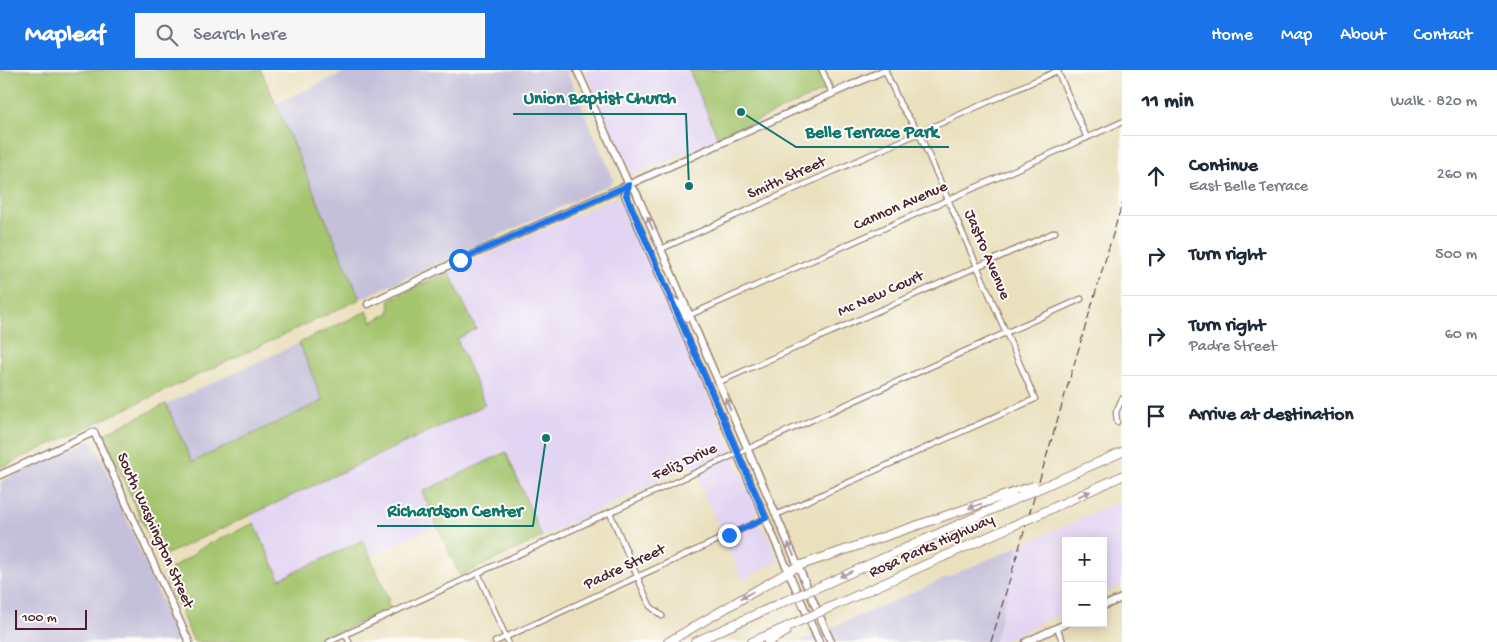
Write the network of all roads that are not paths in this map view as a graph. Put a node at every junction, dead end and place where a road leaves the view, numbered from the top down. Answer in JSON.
{"nodes":[{"id":1,"x":577,"y":70,"type":"edge"},
{"id":2,"x":822,"y":70,"type":"edge"},
{"id":3,"x":885,"y":70,"type":"edge"},
{"id":4,"x":1058,"y":70,"type":"edge"},
{"id":5,"x":832,"y":93,"type":"junction"},
{"id":6,"x":1122,"y":122,"type":"edge"},
{"id":7,"x":920,"y":133,"type":"junction"},
{"id":8,"x":1087,"y":138,"type":"junction"},
{"id":9,"x":629,"y":185,"type":"junction"},
{"id":10,"x":948,"y":200,"type":"junction"},
{"id":11,"x":1055,"y":232,"type":"dead end"},
{"id":12,"x":661,"y":249,"type":"junction"},
{"id":13,"x":977,"y":266,"type":"junction"},
{"id":14,"x":671,"y":299,"type":"junction"},
{"id":15,"x":1081,"y":299,"type":"dead end"},
{"id":16,"x":368,"y":304,"type":"dead end"},
{"id":17,"x":690,"y":316,"type":"junction"},
{"id":18,"x":1006,"y":333,"type":"junction"},
{"id":19,"x":701,"y":340,"type":"junction"},
{"id":20,"x":719,"y":382,"type":"junction"},
{"id":21,"x":1122,"y":399,"type":"edge"},
{"id":22,"x":1117,"y":422,"type":"dead end"},
{"id":23,"x":748,"y":449,"type":"junction"},
{"id":24,"x":1122,"y":452,"type":"edge"},
{"id":25,"x":738,"y":453,"type":"junction"},
{"id":26,"x":0,"y":475,"type":"edge"},
{"id":27,"x":1122,"y":476,"type":"edge"},
{"id":28,"x":1020,"y":494,"type":"junction"},
{"id":29,"x":610,"y":512,"type":"junction"},
{"id":30,"x":776,"y":516,"type":"junction"},
{"id":31,"x":766,"y":518,"type":"junction"},
{"id":32,"x":798,"y":566,"type":"junction"},
{"id":33,"x":789,"y":570,"type":"junction"},
{"id":34,"x":478,"y":573,"type":"junction"},
{"id":35,"x":637,"y":576,"type":"junction"},
{"id":36,"x":1122,"y":599,"type":"edge"},
{"id":37,"x":1107,"y":605,"type":"edge"},
{"id":38,"x":662,"y":616,"type":"dead end"},
{"id":39,"x":792,"y":626,"type":"junction"},
{"id":40,"x":1062,"y":626,"type":"edge"},
{"id":41,"x":1057,"y":628,"type":"junction"},
{"id":42,"x":346,"y":634,"type":"junction"},
{"id":43,"x":507,"y":640,"type":"edge"},
{"id":44,"x":189,"y":642,"type":"edge"},
{"id":45,"x":329,"y":642,"type":"edge"},
{"id":46,"x":350,"y":642,"type":"edge"},
{"id":47,"x":496,"y":642,"type":"edge"},
{"id":48,"x":668,"y":642,"type":"edge"},
{"id":49,"x":695,"y":642,"type":"edge"},
{"id":50,"x":752,"y":642,"type":"edge"},
{"id":51,"x":768,"y":642,"type":"edge"},
{"id":52,"x":819,"y":642,"type":"edge"},
{"id":53,"x":831,"y":642,"type":"edge"},
{"id":54,"x":1026,"y":642,"type":"edge"},
{"id":55,"x":1064,"y":642,"type":"edge"}],
"edges":[{"from":1,"to":9,"type":"street"},
{"from":2,"to":5,"type":"street"},
{"from":3,"to":5,"type":"street"},
{"from":3,"to":7,"type":"street","name":"Jastro Avenue"},
{"from":4,"to":7,"type":"street","name":"Smith Street"},
{"from":4,"to":8,"type":"street"},
{"from":5,"to":9,"type":"street"},
{"from":6,"to":8,"type":"street","name":"Cannon Avenue"},
{"from":7,"to":10,"type":"street","name":"Jastro Avenue"},
{"from":7,"to":12,"type":"street","name":"Smith Street"},
{"from":8,"to":10,"type":"street","name":"Cannon Avenue"},
{"from":12,"to":9,"type":"street","one_way":true},
{"from":9,"to":14,"type":"street"},
{"from":9,"to":16,"type":"street"},
{"from":10,"to":13,"type":"street","name":"Jastro Avenue"},
{"from":10,"to":17,"type":"street","name":"Cannon Avenue"},
{"from":11,"to":13,"type":"street","name":"Mc New Court"},
{"from":12,"to":17,"type":"street"},
{"from":13,"to":18,"type":"street","name":"Jastro Avenue"},
{"from":13,"to":20,"type":"street","name":"Mc New Court"},
{"from":14,"to":19,"type":"street"},
{"from":14,"to":25,"type":"street"},
{"from":15,"to":18,"type":"street","name":"Feliz Drive"},
{"from":17,"to":19,"type":"street"},
{"from":18,"to":23,"type":"street","name":"Feliz Drive"},
{"from":18,"to":30,"type":"street","name":"Jastro Avenue"},
{"from":19,"to":20,"type":"street"},
{"from":23,"to":20,"type":"street","one_way":true},
{"from":21,"to":22,"type":"street"},
{"from":23,"to":25,"type":"street","name":"Feliz Drive"},
{"from":23,"to":30,"type":"street"},
{"from":24,"to":28,"type":"highway","bridge":true},
{"from":25,"to":29,"type":"street","name":"Feliz Drive"},
{"from":25,"to":31,"type":"street"},
{"from":26,"to":44,"type":"street","name":"South Washington Street"},
{"from":39,"to":27,"type":"highway","name":"Rosa Parks Highway","one_way":true,"bridge":true},
{"from":28,"to":32,"type":"highway","one_way":true},
{"from":28,"to":49,"type":"highway","one_way":true,"bridge":true},
{"from":29,"to":34,"type":"street","name":"Feliz Drive"},
{"from":29,"to":35,"type":"street"},
{"from":32,"to":30,"type":"street","one_way":true},
{"from":31,"to":33,"type":"street"},
{"from":31,"to":35,"type":"street","name":"Padre Street"},
{"from":32,"to":33,"type":"highway"},
{"from":32,"to":53,"type":"street"},
{"from":33,"to":48,"type":"highway","one_way":true},
{"from":33,"to":52,"type":"street"},
{"from":34,"to":42,"type":"street","name":"Feliz Drive"},
{"from":34,"to":43,"type":"street"},
{"from":35,"to":38,"type":"street"},
{"from":35,"to":43,"type":"street","name":"Padre Street"},
{"from":36,"to":37,"type":"street"},
{"from":39,"to":50,"type":"highway"},
{"from":39,"to":51,"type":"highway"},
{"from":40,"to":41,"type":"street"},
{"from":41,"to":54,"type":"street"},
{"from":41,"to":55,"type":"street"},
{"from":42,"to":45,"type":"street","name":"Feliz Drive"},
{"from":42,"to":46,"type":"street"},
{"from":43,"to":47,"type":"street","name":"Padre Street"}]}
